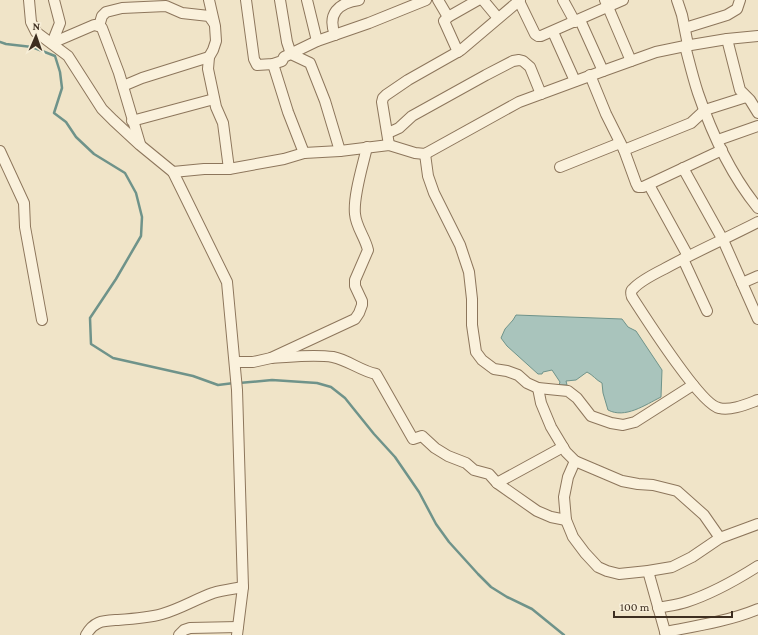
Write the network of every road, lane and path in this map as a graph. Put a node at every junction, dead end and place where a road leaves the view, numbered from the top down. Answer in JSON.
{"nodes":[{"id":1,"x":29,"y":0,"type":"edge"},
{"id":2,"x":54,"y":0,"type":"edge"},
{"id":3,"x":209,"y":0,"type":"edge"},
{"id":4,"x":246,"y":0,"type":"edge"},
{"id":5,"x":280,"y":0,"type":"edge"},
{"id":6,"x":307,"y":0,"type":"edge"},
{"id":7,"x":355,"y":0,"type":"edge"},
{"id":8,"x":359,"y":0,"type":"edge"},
{"id":9,"x":426,"y":0,"type":"edge"},
{"id":10,"x":438,"y":0,"type":"edge"},
{"id":11,"x":478,"y":0,"type":"edge"},
{"id":12,"x":483,"y":0,"type":"edge"},
{"id":13,"x":563,"y":0,"type":"edge"},
{"id":14,"x":623,"y":0,"type":"edge"},
{"id":15,"x":677,"y":0,"type":"edge"},
{"id":16,"x":740,"y":0,"type":"edge"},
{"id":17,"x":519,"y":1,"type":"edge"},
{"id":18,"x":607,"y":3,"type":"edge"},
{"id":19,"x":400,"y":5,"type":"edge"},
{"id":20,"x":448,"y":17,"type":"junction"},
{"id":21,"x":498,"y":18,"type":"junction"},
{"id":22,"x":577,"y":21,"type":"junction"},
{"id":23,"x":214,"y":23,"type":"junction"},
{"id":24,"x":99,"y":26,"type":"junction"},
{"id":25,"x":685,"y":28,"type":"junction"},
{"id":26,"x":553,"y":32,"type":"junction"},
{"id":27,"x":335,"y":35,"type":"junction"},
{"id":28,"x":758,"y":36,"type":"edge"},
{"id":29,"x":727,"y":39,"type":"junction"},
{"id":30,"x":317,"y":41,"type":"junction"},
{"id":31,"x":52,"y":43,"type":"junction"},
{"id":32,"x":686,"y":45,"type":"junction"},
{"id":33,"x":458,"y":52,"type":"junction"},
{"id":34,"x":291,"y":54,"type":"junction"},
{"id":35,"x":208,"y":57,"type":"junction"},
{"id":36,"x":631,"y":61,"type":"junction"},
{"id":37,"x":273,"y":64,"type":"junction"},
{"id":38,"x":603,"y":71,"type":"junction"},
{"id":39,"x":590,"y":75,"type":"junction"},
{"id":40,"x":575,"y":81,"type":"junction"},
{"id":41,"x":123,"y":86,"type":"junction"},
{"id":42,"x":541,"y":94,"type":"junction"},
{"id":43,"x":746,"y":97,"type":"junction"},
{"id":44,"x":214,"y":99,"type":"junction"},
{"id":45,"x":705,"y":110,"type":"junction"},
{"id":46,"x":758,"y":112,"type":"edge"},
{"id":47,"x":132,"y":121,"type":"junction"},
{"id":48,"x":758,"y":126,"type":"edge"},
{"id":49,"x":388,"y":133,"type":"junction"},
{"id":50,"x":718,"y":140,"type":"junction"},
{"id":51,"x":389,"y":144,"type":"junction"},
{"id":52,"x":140,"y":145,"type":"junction"},
{"id":53,"x":622,"y":146,"type":"junction"},
{"id":54,"x":367,"y":147,"type":"junction"},
{"id":55,"x":722,"y":150,"type":"junction"},
{"id":56,"x":0,"y":151,"type":"edge"},
{"id":57,"x":340,"y":151,"type":"junction"},
{"id":58,"x":304,"y":153,"type":"junction"},
{"id":59,"x":425,"y":154,"type":"junction"},
{"id":60,"x":560,"y":167,"type":"dead end"},
{"id":61,"x":684,"y":168,"type":"junction"},
{"id":62,"x":229,"y":169,"type":"junction"},
{"id":63,"x":173,"y":172,"type":"junction"},
{"id":64,"x":649,"y":185,"type":"junction"},
{"id":65,"x":758,"y":208,"type":"edge"},
{"id":66,"x":758,"y":222,"type":"edge"},
{"id":67,"x":723,"y":240,"type":"junction"},
{"id":68,"x":685,"y":257,"type":"junction"},
{"id":69,"x":758,"y":276,"type":"edge"},
{"id":70,"x":742,"y":283,"type":"junction"},
{"id":71,"x":707,"y":310,"type":"dead end"},
{"id":72,"x":758,"y":319,"type":"edge"},
{"id":73,"x":42,"y":320,"type":"dead end"},
{"id":74,"x":271,"y":358,"type":"junction"},
{"id":75,"x":235,"y":362,"type":"junction"},
{"id":76,"x":693,"y":385,"type":"junction"},
{"id":77,"x":538,"y":388,"type":"junction"},
{"id":78,"x":758,"y":400,"type":"edge"},
{"id":79,"x":563,"y":447,"type":"junction"},
{"id":80,"x":575,"y":461,"type":"junction"},
{"id":81,"x":497,"y":483,"type":"junction"},
{"id":82,"x":566,"y":520,"type":"junction"},
{"id":83,"x":758,"y":524,"type":"edge"},
{"id":84,"x":720,"y":538,"type":"junction"},
{"id":85,"x":758,"y":566,"type":"edge"},
{"id":86,"x":648,"y":571,"type":"junction"},
{"id":87,"x":243,"y":587,"type":"junction"},
{"id":88,"x":658,"y":608,"type":"junction"},
{"id":89,"x":758,"y":609,"type":"edge"},
{"id":90,"x":238,"y":631,"type":"edge"},
{"id":91,"x":665,"y":634,"type":"edge"},
{"id":92,"x":86,"y":635,"type":"edge"},
{"id":93,"x":179,"y":635,"type":"edge"}],
"edges":[{"from":1,"to":31,"type":"street"},
{"from":2,"to":31,"type":"street"},
{"from":3,"to":23,"type":"street"},
{"from":4,"to":37,"type":"street"},
{"from":5,"to":34,"type":"street"},
{"from":6,"to":30,"type":"street"},
{"from":7,"to":8,"type":"street"},
{"from":7,"to":27,"type":"street"},
{"from":9,"to":19,"type":"street"},
{"from":10,"to":20,"type":"street"},
{"from":11,"to":20,"type":"street"},
{"from":12,"to":21,"type":"street"},
{"from":13,"to":22,"type":"street"},
{"from":14,"to":18,"type":"street"},
{"from":15,"to":25,"type":"street"},
{"from":16,"to":25,"type":"street"},
{"from":17,"to":21,"type":"street"},
{"from":17,"to":26,"type":"street"},
{"from":18,"to":22,"type":"street"},
{"from":18,"to":36,"type":"street"},
{"from":19,"to":27,"type":"street"},
{"from":20,"to":33,"type":"street"},
{"from":21,"to":33,"type":"street"},
{"from":22,"to":26,"type":"street"},
{"from":22,"to":38,"type":"street"},
{"from":23,"to":24,"type":"street"},
{"from":23,"to":35,"type":"street"},
{"from":24,"to":31,"type":"street"},
{"from":24,"to":41,"type":"street"},
{"from":25,"to":32,"type":"street"},
{"from":26,"to":40,"type":"street"},
{"from":27,"to":30,"type":"street"},
{"from":28,"to":29,"type":"street"},
{"from":29,"to":32,"type":"street"},
{"from":29,"to":43,"type":"street"},
{"from":30,"to":34,"type":"street"},
{"from":31,"to":52,"type":"street"},
{"from":32,"to":36,"type":"street"},
{"from":32,"to":45,"type":"street"},
{"from":33,"to":49,"type":"street"},
{"from":34,"to":37,"type":"street"},
{"from":34,"to":57,"type":"street"},
{"from":35,"to":41,"type":"street"},
{"from":35,"to":44,"type":"street"},
{"from":36,"to":38,"type":"street"},
{"from":37,"to":58,"type":"street"},
{"from":38,"to":39,"type":"street"},
{"from":39,"to":40,"type":"street"},
{"from":39,"to":53,"type":"street"},
{"from":40,"to":42,"type":"street"},
{"from":41,"to":47,"type":"street"},
{"from":42,"to":49,"type":"street"},
{"from":42,"to":59,"type":"street"},
{"from":43,"to":45,"type":"street"},
{"from":43,"to":46,"type":"street"},
{"from":44,"to":47,"type":"street"},
{"from":44,"to":62,"type":"street"},
{"from":45,"to":50,"type":"street"},
{"from":45,"to":53,"type":"street"},
{"from":47,"to":52,"type":"street"},
{"from":48,"to":50,"type":"street"},
{"from":49,"to":51,"type":"street"},
{"from":50,"to":55,"type":"street"},
{"from":51,"to":54,"type":"street"},
{"from":51,"to":59,"type":"street"},
{"from":52,"to":63,"type":"street"},
{"from":53,"to":60,"type":"street"},
{"from":53,"to":64,"type":"street"},
{"from":54,"to":57,"type":"street"},
{"from":54,"to":74,"type":"street"},
{"from":55,"to":61,"type":"street"},
{"from":55,"to":65,"type":"street"},
{"from":56,"to":73,"type":"street"},
{"from":57,"to":58,"type":"street"},
{"from":58,"to":62,"type":"street"},
{"from":59,"to":77,"type":"street"},
{"from":61,"to":64,"type":"street"},
{"from":61,"to":67,"type":"street"},
{"from":62,"to":63,"type":"street"},
{"from":63,"to":75,"type":"street"},
{"from":64,"to":68,"type":"street"},
{"from":66,"to":67,"type":"street"},
{"from":67,"to":68,"type":"street"},
{"from":67,"to":70,"type":"street"},
{"from":68,"to":71,"type":"street"},
{"from":68,"to":76,"type":"street"},
{"from":69,"to":70,"type":"street"},
{"from":70,"to":72,"type":"street"},
{"from":74,"to":75,"type":"street"},
{"from":74,"to":81,"type":"street"},
{"from":75,"to":87,"type":"street"},
{"from":76,"to":77,"type":"street"},
{"from":76,"to":78,"type":"street"},
{"from":77,"to":79,"type":"street"},
{"from":79,"to":80,"type":"street"},
{"from":79,"to":81,"type":"street"},
{"from":80,"to":82,"type":"street"},
{"from":80,"to":84,"type":"street"},
{"from":81,"to":82,"type":"street"},
{"from":82,"to":86,"type":"street"},
{"from":83,"to":84,"type":"street"},
{"from":84,"to":86,"type":"street"},
{"from":85,"to":88,"type":"street"},
{"from":86,"to":88,"type":"street"},
{"from":87,"to":90,"type":"street"},
{"from":87,"to":92,"type":"street"},
{"from":88,"to":91,"type":"street"},
{"from":89,"to":91,"type":"street"},
{"from":90,"to":93,"type":"street"}]}
